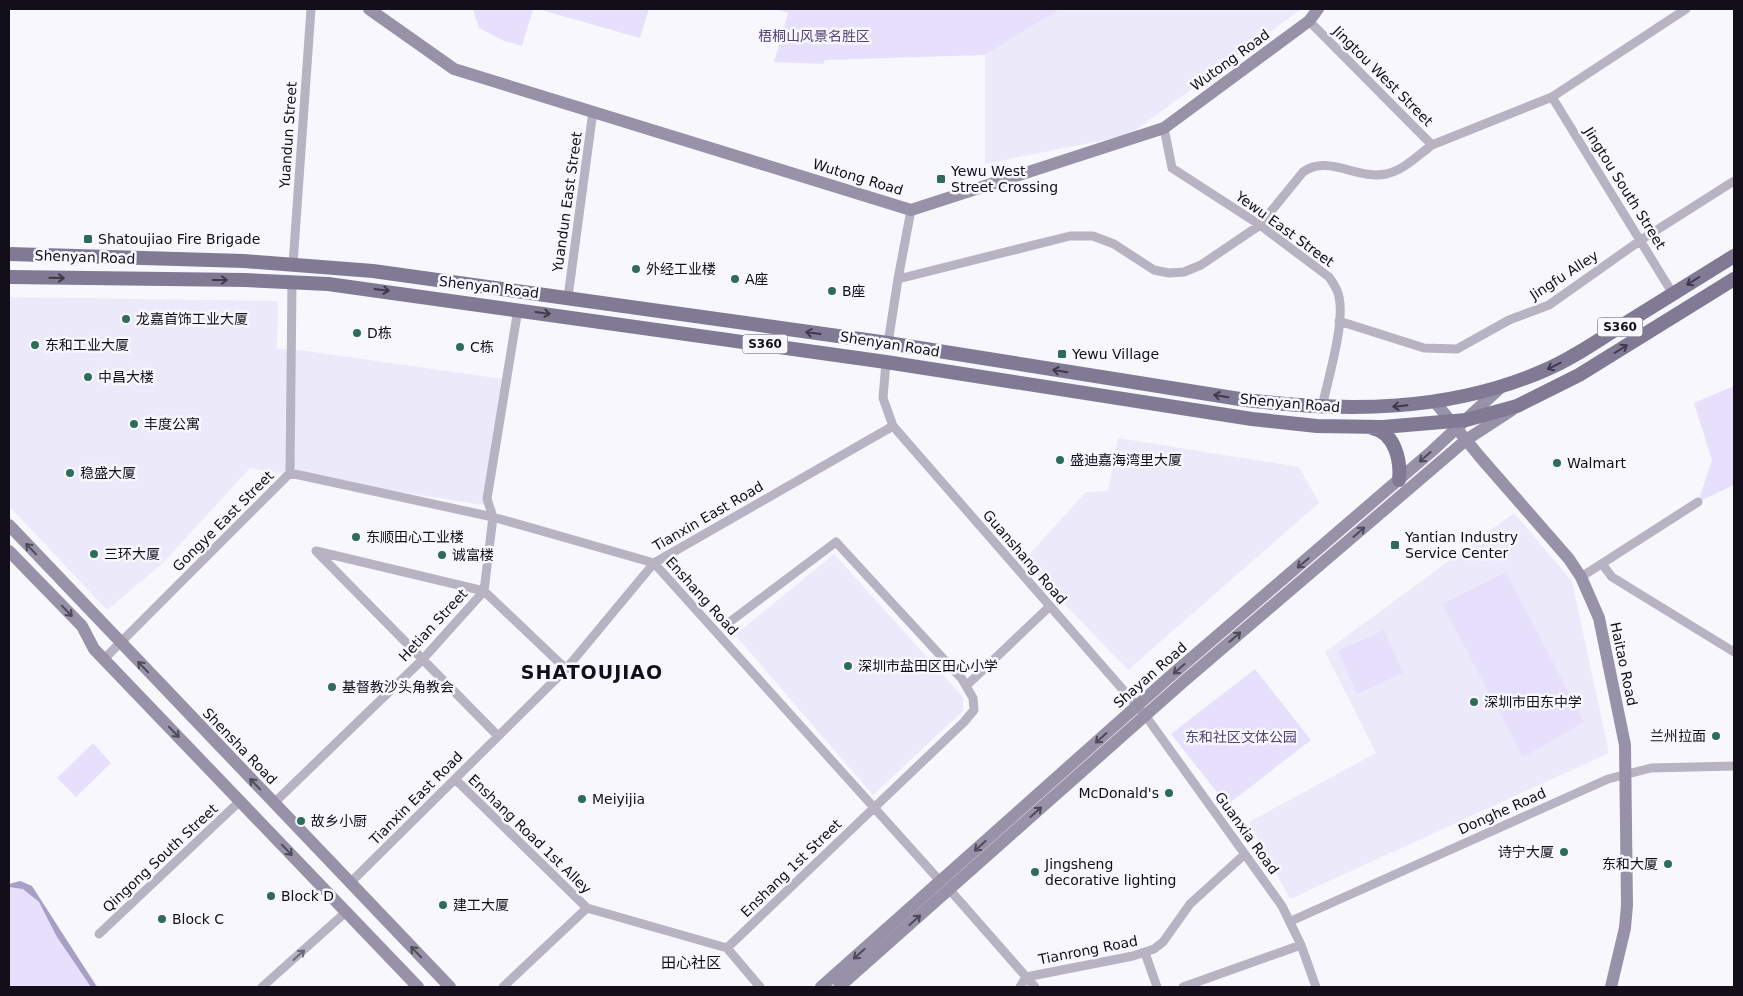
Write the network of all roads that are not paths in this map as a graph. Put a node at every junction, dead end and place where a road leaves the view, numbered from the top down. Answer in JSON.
{"nodes":[{"id":1,"x":311,"y":9,"type":"edge"},
{"id":2,"x":370,"y":9,"type":"edge"},
{"id":3,"x":1318,"y":9,"type":"edge"},
{"id":4,"x":1686,"y":9,"type":"edge"},
{"id":5,"x":1309,"y":21,"type":"junction"},
{"id":6,"x":1552,"y":97,"type":"junction"},
{"id":7,"x":593,"y":111,"type":"junction"},
{"id":8,"x":1164,"y":128,"type":"junction"},
{"id":9,"x":1432,"y":145,"type":"junction"},
{"id":10,"x":1734,"y":181,"type":"edge"},
{"id":11,"x":911,"y":210,"type":"junction"},
{"id":12,"x":1260,"y":225,"type":"junction"},
{"id":13,"x":1642,"y":240,"type":"junction"},
{"id":14,"x":9,"y":254,"type":"edge"},
{"id":15,"x":1734,"y":256,"type":"edge"},
{"id":16,"x":293,"y":264,"type":"junction"},
{"id":17,"x":9,"y":277,"type":"edge"},
{"id":18,"x":898,"y":278,"type":"junction"},
{"id":19,"x":1734,"y":279,"type":"edge"},
{"id":20,"x":292,"y":282,"type":"junction"},
{"id":21,"x":1673,"y":294,"type":"junction"},
{"id":22,"x":568,"y":297,"type":"junction"},
{"id":23,"x":518,"y":309,"type":"junction"},
{"id":24,"x":565,"y":316,"type":"junction"},
{"id":25,"x":1339,"y":321,"type":"junction"},
{"id":26,"x":888,"y":344,"type":"junction"},
{"id":27,"x":886,"y":362,"type":"junction"},
{"id":28,"x":1500,"y":388,"type":"junction"},
{"id":29,"x":1436,"y":402,"type":"junction"},
{"id":30,"x":1517,"y":406,"type":"junction"},
{"id":31,"x":1322,"y":407,"type":"junction"},
{"id":32,"x":1458,"y":423,"type":"junction"},
{"id":33,"x":893,"y":426,"type":"junction"},
{"id":34,"x":1361,"y":427,"type":"junction"},
{"id":35,"x":1466,"y":440,"type":"junction"},
{"id":36,"x":290,"y":473,"type":"junction"},
{"id":37,"x":1399,"y":480,"type":"junction"},
{"id":38,"x":1698,"y":502,"type":"dead end"},
{"id":39,"x":493,"y":518,"type":"junction"},
{"id":40,"x":9,"y":525,"type":"edge"},
{"id":41,"x":9,"y":551,"type":"edge"},
{"id":42,"x":654,"y":563,"type":"junction"},
{"id":43,"x":1602,"y":564,"type":"junction"},
{"id":44,"x":1581,"y":577,"type":"junction"},
{"id":45,"x":484,"y":591,"type":"junction"},
{"id":46,"x":1050,"y":606,"type":"junction"},
{"id":47,"x":727,"y":624,"type":"dead end"},
{"id":48,"x":120,"y":644,"type":"junction"},
{"id":49,"x":1734,"y":652,"type":"edge"},
{"id":50,"x":104,"y":659,"type":"junction"},
{"id":51,"x":422,"y":659,"type":"junction"},
{"id":52,"x":566,"y":669,"type":"junction"},
{"id":53,"x":966,"y":686,"type":"junction"},
{"id":54,"x":1142,"y":710,"type":"junction"},
{"id":55,"x":498,"y":736,"type":"junction"},
{"id":56,"x":1734,"y":766,"type":"edge"},
{"id":57,"x":1625,"y":774,"type":"junction"},
{"id":58,"x":455,"y":779,"type":"junction"},
{"id":59,"x":240,"y":801,"type":"junction"},
{"id":60,"x":274,"y":803,"type":"junction"},
{"id":61,"x":874,"y":807,"type":"junction"},
{"id":62,"x":1245,"y":854,"type":"junction"},
{"id":63,"x":350,"y":883,"type":"junction"},
{"id":64,"x":945,"y":885,"type":"junction"},
{"id":65,"x":587,"y":908,"type":"junction"},
{"id":66,"x":346,"y":912,"type":"junction"},
{"id":67,"x":1291,"y":921,"type":"junction"},
{"id":68,"x":99,"y":934,"type":"dead end"},
{"id":69,"x":1301,"y":945,"type":"junction"},
{"id":70,"x":727,"y":948,"type":"junction"},
{"id":71,"x":1145,"y":953,"type":"junction"},
{"id":72,"x":1026,"y":978,"type":"junction"},
{"id":73,"x":262,"y":987,"type":"edge"},
{"id":74,"x":418,"y":987,"type":"edge"},
{"id":75,"x":450,"y":987,"type":"edge"},
{"id":76,"x":503,"y":987,"type":"edge"},
{"id":77,"x":760,"y":987,"type":"edge"},
{"id":78,"x":821,"y":987,"type":"edge"},
{"id":79,"x":839,"y":987,"type":"edge"},
{"id":80,"x":1020,"y":987,"type":"edge"},
{"id":81,"x":1035,"y":987,"type":"edge"},
{"id":82,"x":1157,"y":987,"type":"edge"},
{"id":83,"x":1183,"y":987,"type":"edge"},
{"id":84,"x":1316,"y":987,"type":"edge"},
{"id":85,"x":1611,"y":987,"type":"edge"}],
"edges":[{"from":1,"to":16,"type":"street","name":"Yuandun Street"},
{"from":2,"to":7,"type":"main road","name":"Wutong Road"},
{"from":3,"to":5,"type":"main road","name":"Wutong Road"},
{"from":4,"to":6,"type":"street","name":"Jingtou West Street"},
{"from":5,"to":8,"type":"main road","name":"Wutong Road"},
{"from":5,"to":9,"type":"street","name":"Jingtou West Street"},
{"from":6,"to":9,"type":"street","name":"Jingtou West Street"},
{"from":6,"to":13,"type":"street","name":"Jingtou South Street"},
{"from":7,"to":11,"type":"main road","name":"Wutong Road"},
{"from":7,"to":22,"type":"street","name":"Yuandun East Street"},
{"from":8,"to":11,"type":"main road","name":"Wutong Road"},
{"from":8,"to":12,"type":"street","name":"Yewu East Street"},
{"from":9,"to":12,"type":"street"},
{"from":10,"to":13,"type":"street","name":"Jingfu Alley"},
{"from":11,"to":18,"type":"street"},
{"from":12,"to":18,"type":"street"},
{"from":12,"to":25,"type":"street","name":"Yewu East Street"},
{"from":13,"to":21,"type":"street","name":"Jingtou South Street"},
{"from":13,"to":25,"type":"street","name":"Jingfu Alley"},
{"from":14,"to":16,"type":"main road","name":"Shenyan Road","number":"S360"},
{"from":15,"to":21,"type":"main road","name":"Shenyan Road","number":"S360","one_way":true},
{"from":16,"to":22,"type":"main road","name":"Shenyan Road","number":"S360"},
{"from":17,"to":20,"type":"main road","name":"Shenyan Road","number":"S360","one_way":true},
{"from":18,"to":26,"type":"street"},
{"from":30,"to":19,"type":"main road","name":"Shenyan Road","number":"S360","one_way":true},
{"from":20,"to":23,"type":"main road","name":"Shenyan Road","number":"S360","one_way":true},
{"from":20,"to":36,"type":"street","name":"Gongye East Street"},
{"from":21,"to":28,"type":"main road","name":"Shenyan Road","number":"S360","one_way":true},
{"from":22,"to":24,"type":"main road"},
{"from":26,"to":22,"type":"main road","name":"Shenyan Road","number":"S360","one_way":true},
{"from":23,"to":24,"type":"main road","name":"Shenyan Road","number":"S360","one_way":true},
{"from":23,"to":39,"type":"street"},
{"from":24,"to":27,"type":"main road","name":"Shenyan Road","number":"S360"},
{"from":25,"to":31,"type":"street","name":"Yewu East Street"},
{"from":31,"to":26,"type":"main road","name":"Shenyan Road","number":"S360","one_way":true},
{"from":27,"to":33,"type":"street"},
{"from":27,"to":34,"type":"main road","name":"Shenyan Road","number":"S360"},
{"from":28,"to":29,"type":"main road","name":"Shenyan Road","number":"S360"},
{"from":28,"to":32,"type":"main road","name":"Shayan Road"},
{"from":29,"to":31,"type":"main road","name":"Shenyan Road","number":"S360","one_way":true},
{"from":29,"to":32,"type":"main road","name":"Haitao Road"},
{"from":30,"to":32,"type":"main road","name":"Shenyan Road","number":"S360"},
{"from":30,"to":35,"type":"main road","name":"Shayan Road"},
{"from":32,"to":34,"type":"main road","name":"Shenyan Road","number":"S360"},
{"from":32,"to":35,"type":"main road","name":"Haitao Road"},
{"from":32,"to":37,"type":"main road","name":"Shayan Road","one_way":true},
{"from":33,"to":42,"type":"street","name":"Tianxin East Road"},
{"from":33,"to":46,"type":"street","name":"Guanshang Road"},
{"from":34,"to":37,"type":"main road"},
{"from":35,"to":44,"type":"main road","name":"Haitao Road"},
{"from":54,"to":35,"type":"main road","name":"Shayan Road","one_way":true},
{"from":36,"to":39,"type":"street","name":"Enshang Road"},
{"from":36,"to":48,"type":"street","name":"Gongye East Street"},
{"from":37,"to":54,"type":"main road","name":"Shayan Road","one_way":true},
{"from":38,"to":43,"type":"street"},
{"from":39,"to":42,"type":"street","name":"Enshang Road"},
{"from":39,"to":45,"type":"street"},
{"from":48,"to":40,"type":"main road","name":"Shensha Road","one_way":true},
{"from":41,"to":50,"type":"main road","one_way":true},
{"from":42,"to":52,"type":"street","name":"Tianxin East Road"},
{"from":42,"to":61,"type":"street","name":"Enshang Road"},
{"from":43,"to":44,"type":"street"},
{"from":43,"to":49,"type":"street"},
{"from":44,"to":57,"type":"main road","name":"Haitao Road"},
{"from":45,"to":51,"type":"street","name":"Hetian Street"},
{"from":45,"to":51,"type":"street"},
{"from":45,"to":52,"type":"street"},
{"from":46,"to":53,"type":"street"},
{"from":46,"to":54,"type":"street","name":"Guanshang Road"},
{"from":47,"to":53,"type":"street"},
{"from":48,"to":50,"type":"street","name":"Gongye East Street"},
{"from":60,"to":48,"type":"main road","name":"Shensha Road","one_way":true},
{"from":50,"to":59,"type":"main road","one_way":true},
{"from":51,"to":55,"type":"street"},
{"from":51,"to":60,"type":"street","name":"Hetian Street"},
{"from":52,"to":55,"type":"street","name":"Tianxin East Road"},
{"from":53,"to":61,"type":"street","name":"Enshang 1st Street"},
{"from":54,"to":62,"type":"street","name":"Guanxia Road"},
{"from":54,"to":64,"type":"main road","name":"Shayan Road"},
{"from":55,"to":58,"type":"street","name":"Tianxin East Road"},
{"from":56,"to":57,"type":"street","name":"Donghe Road"},
{"from":57,"to":67,"type":"street","name":"Donghe Road"},
{"from":57,"to":85,"type":"main road","name":"Haitao Road"},
{"from":58,"to":63,"type":"street","name":"Tianxin East Road"},
{"from":58,"to":65,"type":"street","name":"Enshang Road 1st Alley"},
{"from":59,"to":66,"type":"main road","one_way":true},
{"from":59,"to":68,"type":"street","name":"Qingong South Street"},
{"from":60,"to":63,"type":"main road","name":"Shensha Road"},
{"from":61,"to":64,"type":"street","name":"Enshang Road"},
{"from":61,"to":70,"type":"street","name":"Enshang 1st Street"},
{"from":62,"to":67,"type":"street","name":"Guanxia Road"},
{"from":62,"to":71,"type":"street","name":"Tianrong Road"},
{"from":75,"to":63,"type":"main road","name":"Shensha Road","one_way":true},
{"from":64,"to":72,"type":"street","name":"Enshang Road"},
{"from":64,"to":78,"type":"main road","name":"Shayan Road","one_way":true},
{"from":79,"to":64,"type":"main road","name":"Shayan Road","one_way":true},
{"from":65,"to":70,"type":"street","name":"Enshang Road 1st Alley"},
{"from":65,"to":76,"type":"street","name":"Enshang Road 1st Alley"},
{"from":73,"to":66,"type":"street","one_way":true},
{"from":66,"to":74,"type":"main road"},
{"from":67,"to":69,"type":"street","name":"Guanxia Road"},
{"from":69,"to":83,"type":"street"},
{"from":69,"to":84,"type":"street","name":"Guanxia Road"},
{"from":70,"to":77,"type":"street"},
{"from":71,"to":72,"type":"street","name":"Tianrong Road"},
{"from":71,"to":82,"type":"street"},
{"from":72,"to":80,"type":"street","name":"Tianrong Road"},
{"from":72,"to":81,"type":"street","name":"Enshang Road"}]}
